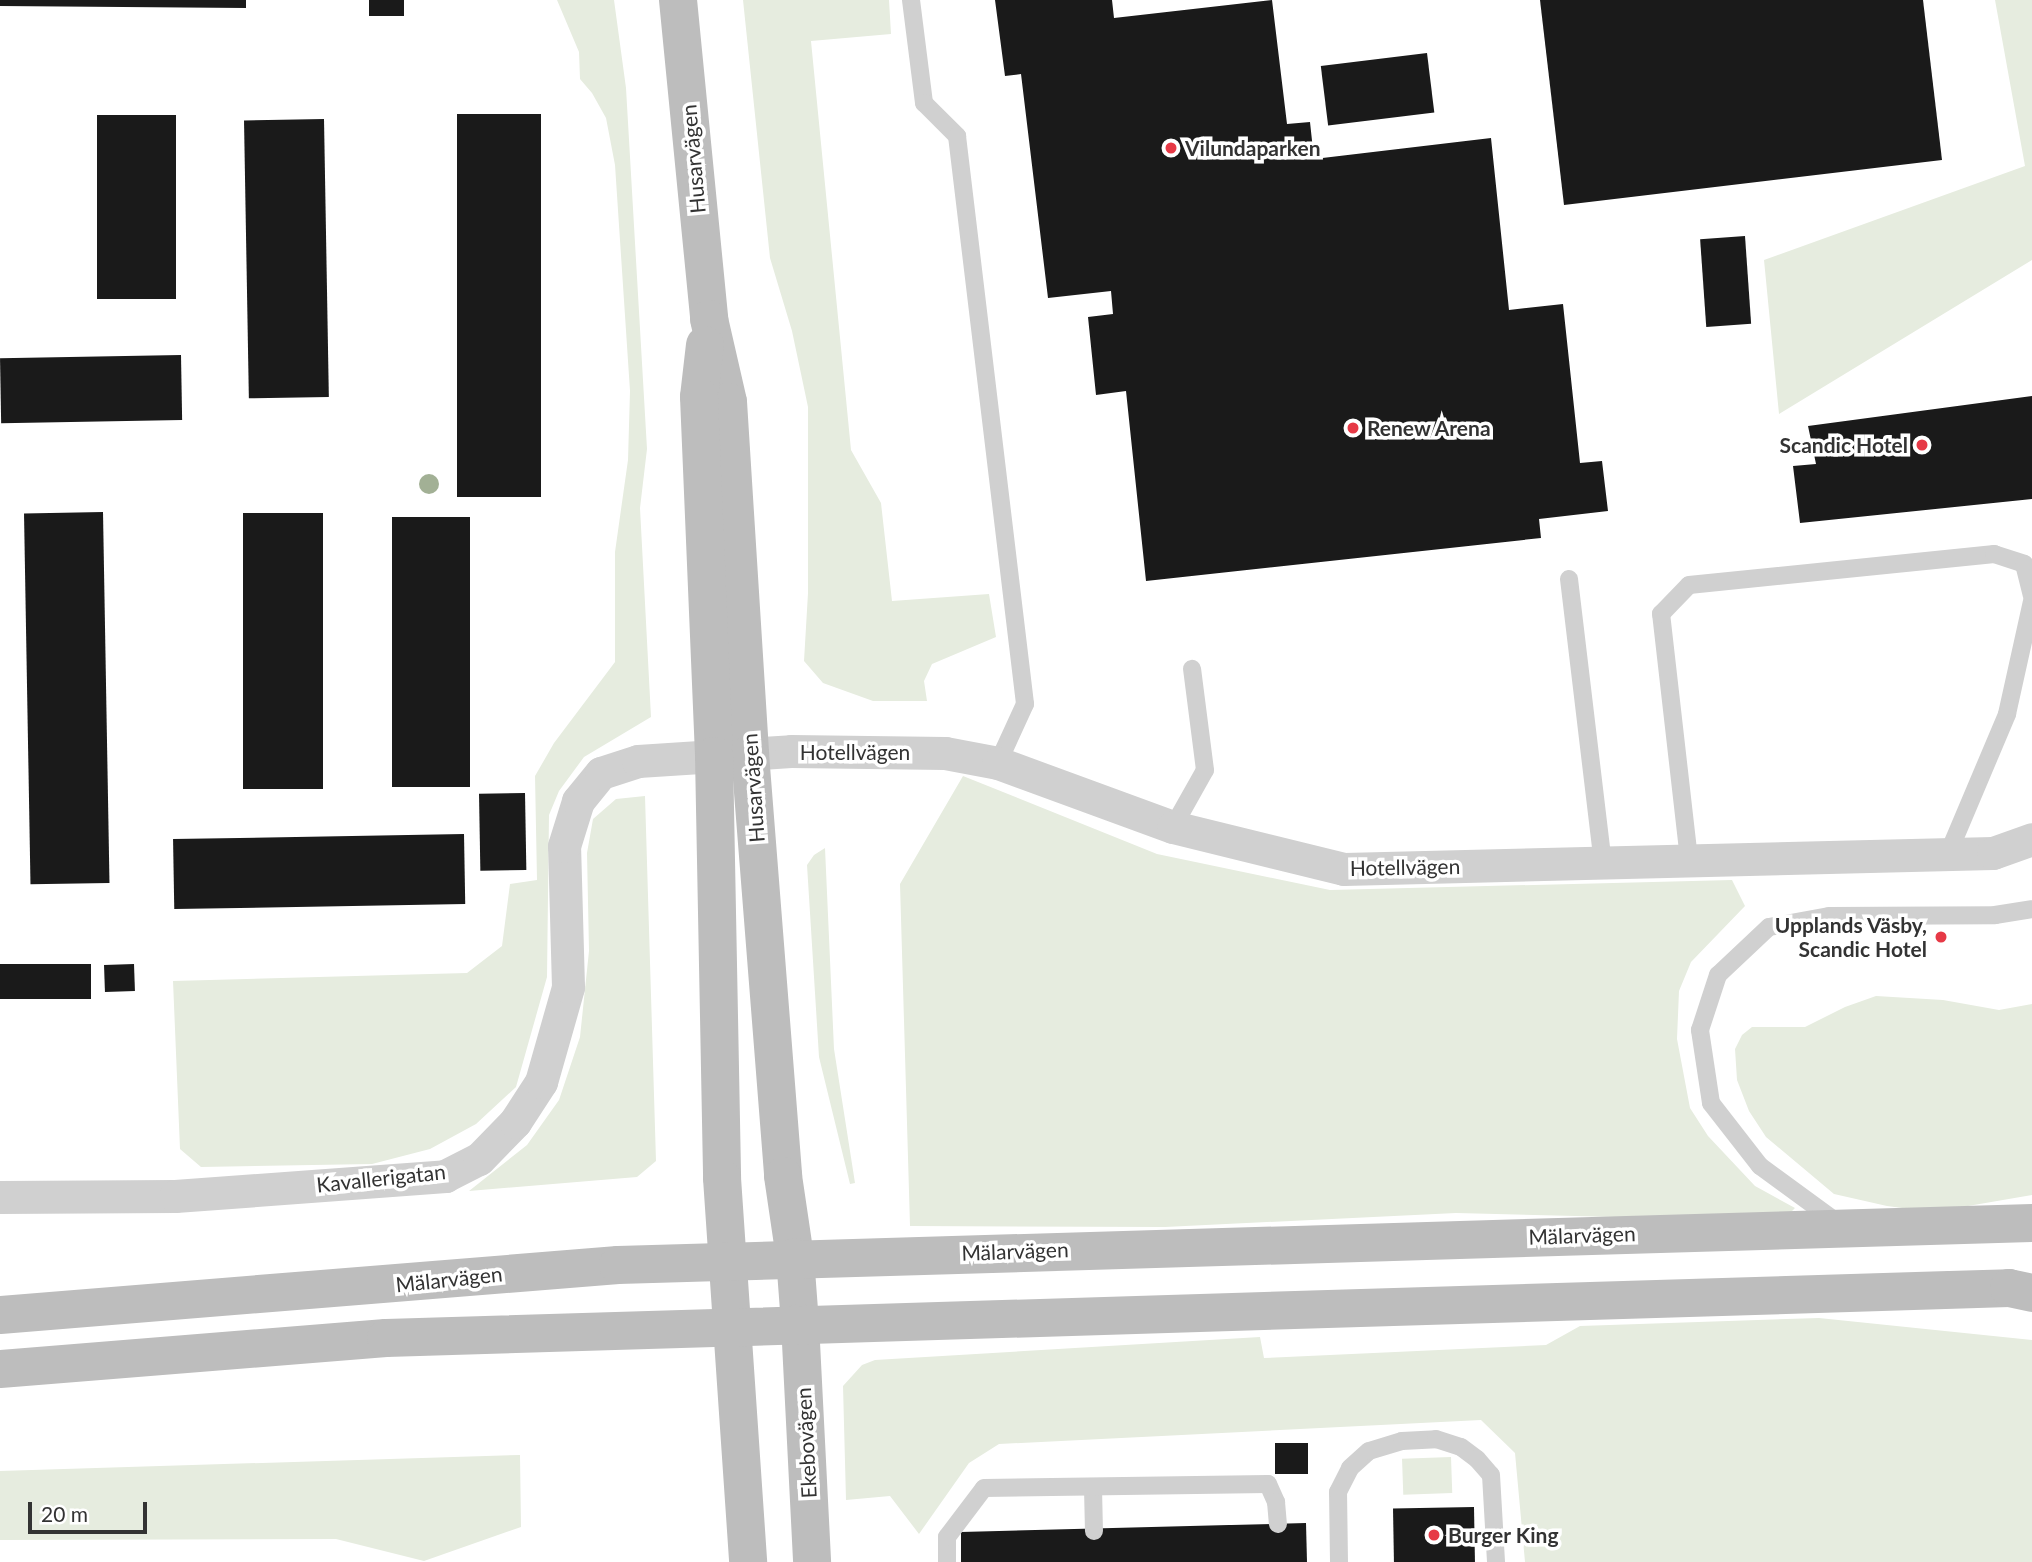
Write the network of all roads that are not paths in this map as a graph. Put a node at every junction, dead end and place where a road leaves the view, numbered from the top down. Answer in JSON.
{"nodes":[{"id":1,"x":678,"y":0,"type":"edge"},
{"id":2,"x":911,"y":0,"type":"edge"},
{"id":3,"x":1569,"y":579,"type":"dead end"},
{"id":4,"x":2032,"y":595,"type":"edge"},
{"id":5,"x":2032,"y":601,"type":"edge"},
{"id":6,"x":1192,"y":669,"type":"dead end"},
{"id":7,"x":732,"y":755,"type":"junction"},
{"id":8,"x":998,"y":763,"type":"junction"},
{"id":9,"x":1173,"y":827,"type":"junction"},
{"id":10,"x":2032,"y":839,"type":"edge"},
{"id":11,"x":1948,"y":854,"type":"junction"},
{"id":12,"x":1689,"y":859,"type":"junction"},
{"id":13,"x":1603,"y":863,"type":"junction"},
{"id":14,"x":2032,"y":909,"type":"edge"},
{"id":15,"x":0,"y":1197,"type":"edge"},
{"id":16,"x":2032,"y":1223,"type":"edge"},
{"id":17,"x":1844,"y":1227,"type":"junction"},
{"id":18,"x":795,"y":1258,"type":"junction"},
{"id":19,"x":725,"y":1260,"type":"junction"},
{"id":20,"x":2032,"y":1293,"type":"edge"},
{"id":21,"x":0,"y":1315,"type":"edge"},
{"id":22,"x":800,"y":1323,"type":"junction"},
{"id":23,"x":730,"y":1326,"type":"junction"},
{"id":24,"x":0,"y":1368,"type":"edge"},
{"id":25,"x":1093,"y":1488,"type":"junction"},
{"id":26,"x":1278,"y":1524,"type":"dead end"},
{"id":27,"x":1094,"y":1531,"type":"dead end"},
{"id":28,"x":748,"y":1562,"type":"edge"},
{"id":29,"x":812,"y":1562,"type":"edge"},
{"id":30,"x":947,"y":1562,"type":"edge"},
{"id":31,"x":1339,"y":1562,"type":"edge"},
{"id":32,"x":1496,"y":1562,"type":"edge"}],
"edges":[{"from":1,"to":7,"type":"main road","name":"Husarvägen"},
{"from":2,"to":8,"type":"lane"},
{"from":3,"to":13,"type":"lane"},
{"from":4,"to":12,"type":"lane"},
{"from":5,"to":11,"type":"lane"},
{"from":6,"to":9,"type":"lane"},
{"from":7,"to":8,"type":"street","name":"Hotellvägen"},
{"from":7,"to":15,"type":"street","name":"Kavallerigatan"},
{"from":7,"to":18,"type":"main road","name":"Husarvägen"},
{"from":7,"to":19,"type":"main road","name":"Husarvägen"},
{"from":8,"to":9,"type":"street","name":"Hotellvägen"},
{"from":9,"to":13,"type":"street","name":"Hotellvägen"},
{"from":10,"to":11,"type":"street","name":"Hotellvägen"},
{"from":11,"to":12,"type":"street","name":"Hotellvägen"},
{"from":12,"to":13,"type":"street","name":"Hotellvägen"},
{"from":14,"to":17,"type":"lane"},
{"from":16,"to":17,"type":"main road","name":"Mälarvägen"},
{"from":17,"to":18,"type":"main road","name":"Mälarvägen"},
{"from":18,"to":19,"type":"main road","name":"Mälarvägen"},
{"from":18,"to":22,"type":"main road","name":"Husarvägen"},
{"from":19,"to":21,"type":"main road","name":"Mälarvägen"},
{"from":19,"to":23,"type":"main road","name":"Husarvägen"},
{"from":20,"to":22,"type":"main road"},
{"from":22,"to":23,"type":"main road"},
{"from":22,"to":29,"type":"main road","name":"Ekebovägen"},
{"from":23,"to":24,"type":"main road"},
{"from":23,"to":28,"type":"main road"},
{"from":25,"to":26,"type":"lane"},
{"from":25,"to":27,"type":"lane"},
{"from":25,"to":30,"type":"lane"},
{"from":31,"to":32,"type":"lane"}]}
